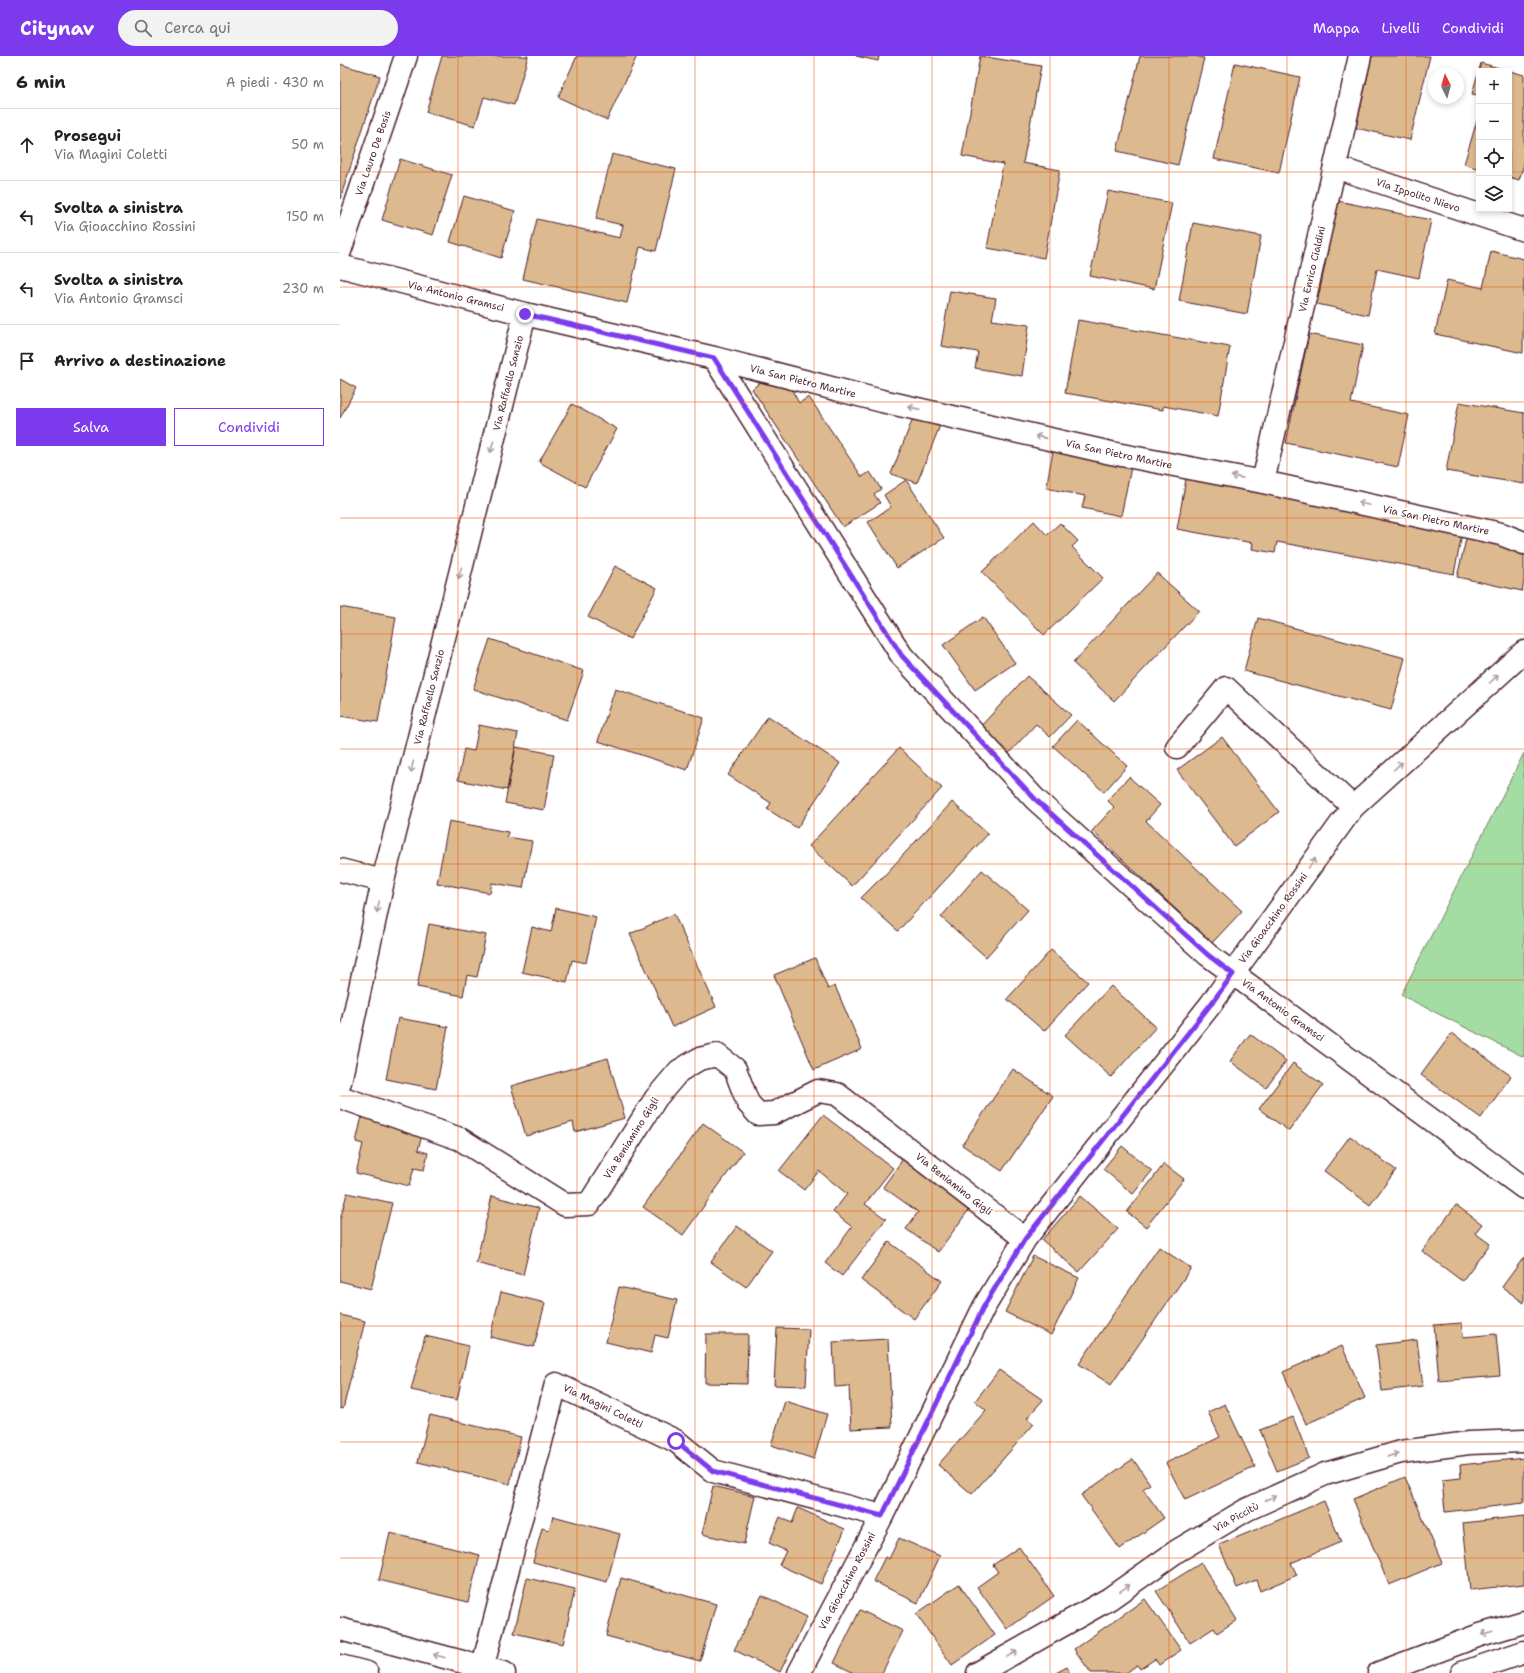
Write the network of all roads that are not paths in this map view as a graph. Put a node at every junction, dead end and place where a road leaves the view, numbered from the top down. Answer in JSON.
{"nodes":[{"id":1,"x":406,"y":56,"type":"edge"},
{"id":2,"x":1360,"y":56,"type":"edge"},
{"id":3,"x":1335,"y":167,"type":"junction"},
{"id":4,"x":1524,"y":230,"type":"edge"},
{"id":5,"x":340,"y":251,"type":"edge"},
{"id":6,"x":340,"y":266,"type":"edge"},
{"id":7,"x":525,"y":314,"type":"junction"},
{"id":8,"x":714,"y":358,"type":"junction"},
{"id":9,"x":1263,"y":482,"type":"junction"},
{"id":10,"x":1524,"y":543,"type":"edge"},
{"id":11,"x":1524,"y":652,"type":"edge"},
{"id":12,"x":1177,"y":747,"type":"dead end"},
{"id":13,"x":1353,"y":806,"type":"junction"},
{"id":14,"x":340,"y":870,"type":"edge"},
{"id":15,"x":384,"y":881,"type":"junction"},
{"id":16,"x":1233,"y":974,"type":"junction"},
{"id":17,"x":340,"y":1082,"type":"edge"},
{"id":18,"x":340,"y":1097,"type":"edge"},
{"id":19,"x":1524,"y":1188,"type":"edge"},
{"id":20,"x":1025,"y":1239,"type":"junction"},
{"id":21,"x":1524,"y":1441,"type":"edge"},
{"id":22,"x":882,"y":1516,"type":"junction"},
{"id":23,"x":1524,"y":1622,"type":"edge"},
{"id":24,"x":340,"y":1629,"type":"edge"},
{"id":25,"x":1524,"y":1652,"type":"edge"},
{"id":26,"x":340,"y":1666,"type":"edge"},
{"id":27,"x":482,"y":1670,"type":"edge"},
{"id":28,"x":366,"y":1673,"type":"edge"},
{"id":29,"x":504,"y":1673,"type":"edge"},
{"id":30,"x":799,"y":1673,"type":"edge"},
{"id":31,"x":978,"y":1673,"type":"edge"},
{"id":32,"x":1379,"y":1673,"type":"edge"},
{"id":33,"x":1462,"y":1673,"type":"edge"}],
"edges":[{"from":1,"to":5,"type":"street","name":"Via Lauro De Bosis"},
{"from":2,"to":3,"type":"street","name":"Via Enrico Cialdini"},
{"from":3,"to":4,"type":"street","name":"Via Ippolito Nievo"},
{"from":3,"to":9,"type":"street","name":"Via Enrico Cialdini"},
{"from":6,"to":7,"type":"street","name":"Via Antonio Gramsci"},
{"from":7,"to":8,"type":"street","name":"Via Antonio Gramsci"},
{"from":7,"to":15,"type":"street","name":"Via Raffaello Sanzio","one_way":true},
{"from":9,"to":8,"type":"street","name":"Via San Pietro Martire","one_way":true},
{"from":8,"to":16,"type":"street","name":"Via Antonio Gramsci"},
{"from":10,"to":9,"type":"street","name":"Via San Pietro Martire","one_way":true},
{"from":13,"to":11,"type":"street","name":"Via Gioacchino Rossini","one_way":true},
{"from":12,"to":13,"type":"street"},
{"from":16,"to":13,"type":"street","name":"Via Gioacchino Rossini","one_way":true},
{"from":14,"to":15,"type":"street"},
{"from":15,"to":17,"type":"street","name":"Via Raffaello Sanzio","one_way":true},
{"from":16,"to":19,"type":"street","name":"Via Antonio Gramsci"},
{"from":16,"to":20,"type":"street","name":"Via Gioacchino Rossini"},
{"from":18,"to":20,"type":"street","name":"Via Beniamino Gigli"},
{"from":20,"to":22,"type":"street","name":"Via Gioacchino Rossini"},
{"from":31,"to":21,"type":"street","name":"Via Piccitù","one_way":true},
{"from":22,"to":27,"type":"street","name":"Via Magini Coletti"},
{"from":22,"to":30,"type":"street","name":"Via Gioacchino Rossini"},
{"from":23,"to":32,"type":"street","one_way":true},
{"from":27,"to":24,"type":"street","one_way":true},
{"from":25,"to":33,"type":"street"},
{"from":26,"to":28,"type":"street"},
{"from":27,"to":29,"type":"street"}]}
